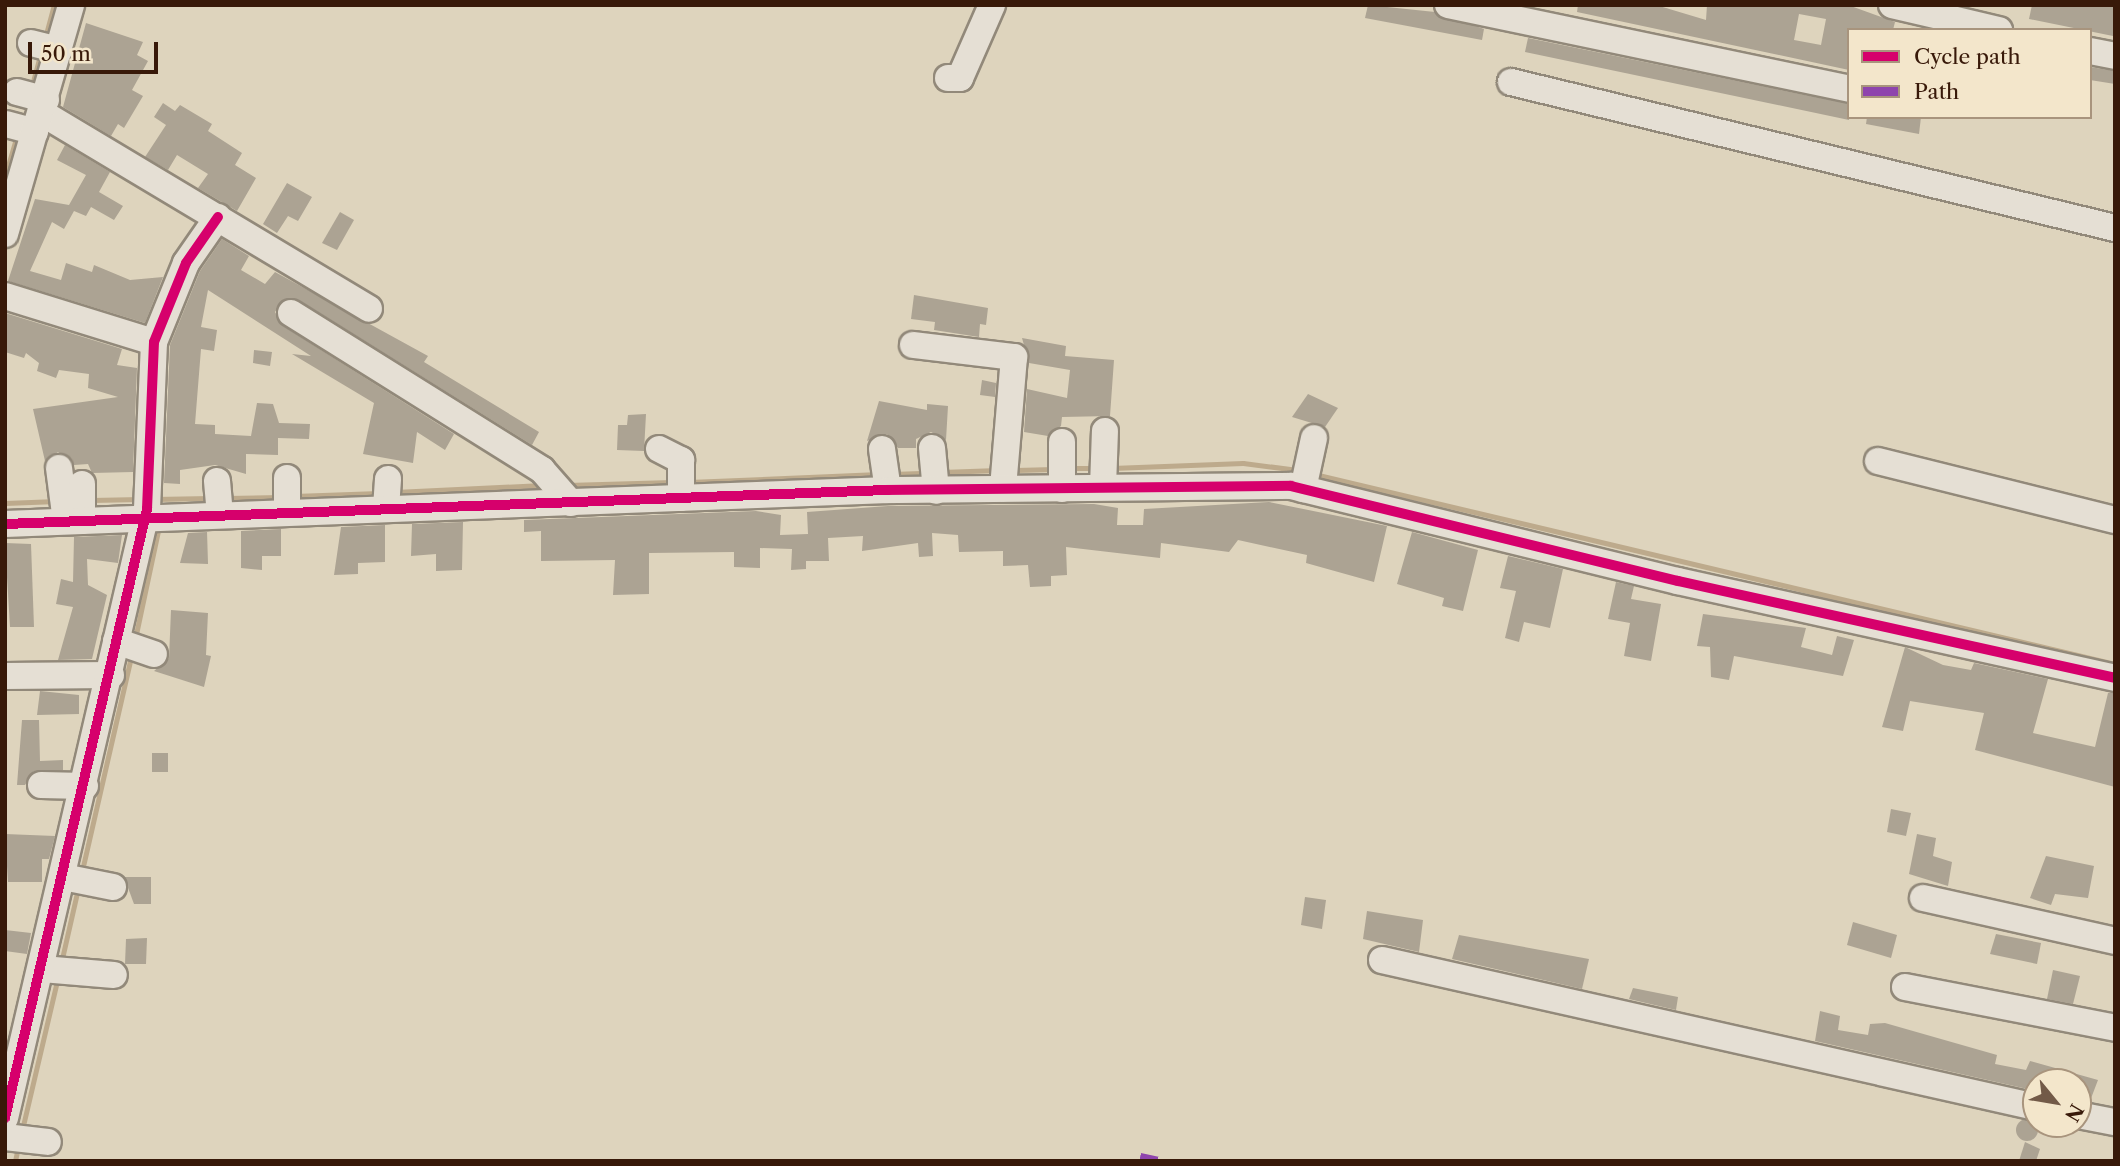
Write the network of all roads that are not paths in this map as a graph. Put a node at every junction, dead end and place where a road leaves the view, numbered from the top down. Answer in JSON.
{"nodes":[{"id":1,"x":71,"y":5,"type":"edge"},
{"id":2,"x":1448,"y":5,"type":"edge"},
{"id":3,"x":1892,"y":5,"type":"edge"},
{"id":4,"x":983,"y":9,"type":"edge"},
{"id":5,"x":1523,"y":13,"type":"edge"},
{"id":6,"x":1960,"y":19,"type":"edge"},
{"id":7,"x":1991,"y":28,"type":"edge"},
{"id":8,"x":2092,"y":51,"type":"edge"},
{"id":9,"x":2115,"y":56,"type":"edge"},
{"id":10,"x":947,"y":78,"type":"dead end"},
{"id":11,"x":1511,"y":82,"type":"dead end"},
{"id":12,"x":1847,"y":89,"type":"edge"},
{"id":13,"x":27,"y":112,"type":"edge"},
{"id":14,"x":218,"y":217,"type":"junction"},
{"id":15,"x":2115,"y":228,"type":"edge"},
{"id":16,"x":5,"y":234,"type":"edge"},
{"id":17,"x":5,"y":296,"type":"edge"},
{"id":18,"x":369,"y":309,"type":"dead end"},
{"id":19,"x":291,"y":313,"type":"dead end"},
{"id":20,"x":154,"y":342,"type":"junction"},
{"id":21,"x":913,"y":345,"type":"dead end"},
{"id":22,"x":659,"y":449,"type":"dead end"},
{"id":23,"x":1878,"y":461,"type":"dead end"},
{"id":24,"x":1004,"y":476,"type":"junction"},
{"id":25,"x":682,"y":495,"type":"junction"},
{"id":26,"x":570,"y":502,"type":"junction"},
{"id":27,"x":153,"y":509,"type":"junction"},
{"id":28,"x":2115,"y":520,"type":"edge"},
{"id":29,"x":5,"y":524,"type":"edge"},
{"id":30,"x":5,"y":676,"type":"edge"},
{"id":31,"x":111,"y":676,"type":"junction"},
{"id":32,"x":2115,"y":678,"type":"edge"},
{"id":33,"x":41,"y":785,"type":"dead end"},
{"id":34,"x":85,"y":786,"type":"junction"},
{"id":35,"x":1923,"y":898,"type":"dead end"},
{"id":36,"x":2115,"y":941,"type":"edge"},
{"id":37,"x":1382,"y":960,"type":"dead end"},
{"id":38,"x":57,"y":971,"type":"junction"},
{"id":39,"x":114,"y":975,"type":"dead end"},
{"id":40,"x":1905,"y":987,"type":"dead end"},
{"id":41,"x":17,"y":1022,"type":"edge"},
{"id":42,"x":2115,"y":1028,"type":"edge"},
{"id":43,"x":11,"y":1070,"type":"edge"},
{"id":44,"x":2022,"y":1104,"type":"edge"},
{"id":45,"x":2092,"y":1118,"type":"edge"},
{"id":46,"x":2115,"y":1122,"type":"edge"},
{"id":47,"x":20,"y":1136,"type":"edge"}],
"edges":[{"from":1,"to":13,"type":"street"},
{"from":2,"to":5,"type":"street"},
{"from":3,"to":6,"type":"street"},
{"from":4,"to":10,"type":"street"},
{"from":5,"to":12,"type":"street"},
{"from":6,"to":7,"type":"street"},
{"from":8,"to":9,"type":"street"},
{"from":11,"to":15,"type":"street"},
{"from":13,"to":14,"type":"street"},
{"from":13,"to":16,"type":"street"},
{"from":14,"to":18,"type":"street"},
{"from":14,"to":20,"type":"street"},
{"from":17,"to":20,"type":"street"},
{"from":19,"to":26,"type":"street"},
{"from":20,"to":27,"type":"street"},
{"from":21,"to":24,"type":"street"},
{"from":22,"to":25,"type":"street"},
{"from":23,"to":28,"type":"street"},
{"from":24,"to":25,"type":"street"},
{"from":24,"to":32,"type":"street"},
{"from":25,"to":26,"type":"street"},
{"from":26,"to":27,"type":"street"},
{"from":27,"to":29,"type":"street"},
{"from":27,"to":31,"type":"street"},
{"from":30,"to":31,"type":"street"},
{"from":31,"to":34,"type":"street"},
{"from":33,"to":34,"type":"street"},
{"from":34,"to":38,"type":"street"},
{"from":35,"to":36,"type":"street"},
{"from":37,"to":44,"type":"street"},
{"from":38,"to":39,"type":"street"},
{"from":38,"to":41,"type":"street"},
{"from":40,"to":42,"type":"street"},
{"from":41,"to":43,"type":"street"},
{"from":43,"to":47,"type":"street"},
{"from":45,"to":46,"type":"street"}]}
